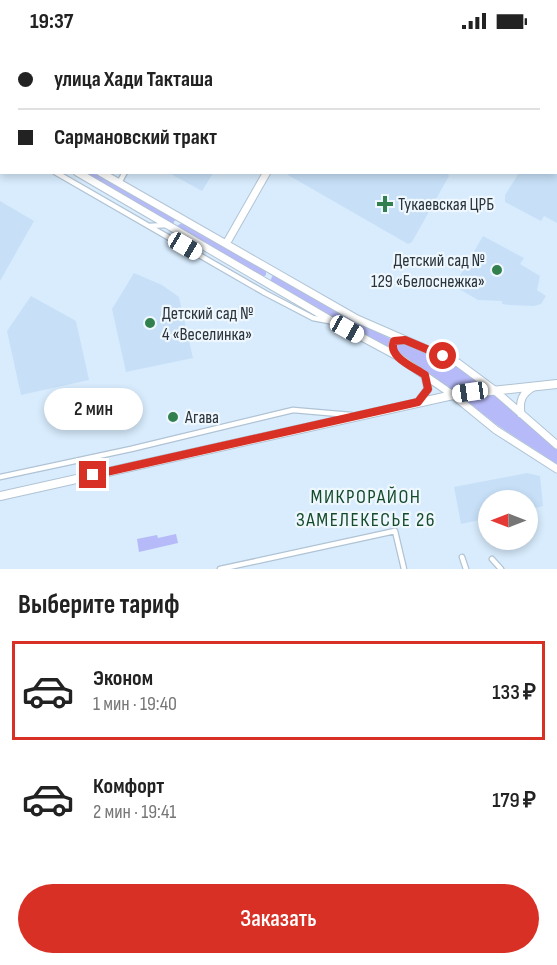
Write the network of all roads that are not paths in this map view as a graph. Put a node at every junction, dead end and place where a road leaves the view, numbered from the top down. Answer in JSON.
{"nodes":[{"id":1,"x":58,"y":174,"type":"edge"},
{"id":2,"x":80,"y":174,"type":"edge"},
{"id":3,"x":103,"y":174,"type":"edge"},
{"id":4,"x":124,"y":174,"type":"edge"},
{"id":5,"x":266,"y":174,"type":"edge"},
{"id":6,"x":119,"y":183,"type":"junction"},
{"id":7,"x":183,"y":219,"type":"junction"},
{"id":8,"x":166,"y":225,"type":"junction"},
{"id":9,"x":148,"y":226,"type":"junction"},
{"id":10,"x":177,"y":231,"type":"junction"},
{"id":11,"x":226,"y":244,"type":"junction"},
{"id":12,"x":238,"y":266,"type":"junction"},
{"id":13,"x":269,"y":268,"type":"junction"},
{"id":14,"x":259,"y":279,"type":"junction"},
{"id":15,"x":245,"y":281,"type":"junction"},
{"id":16,"x":332,"y":321,"type":"junction"},
{"id":17,"x":405,"y":340,"type":"junction"},
{"id":18,"x":397,"y":356,"type":"junction"},
{"id":19,"x":425,"y":375,"type":"junction"},
{"id":20,"x":557,"y":384,"type":"edge"},
{"id":21,"x":533,"y":387,"type":"junction"},
{"id":22,"x":493,"y":389,"type":"junction"},
{"id":23,"x":453,"y":395,"type":"junction"},
{"id":24,"x":418,"y":402,"type":"junction"},
{"id":25,"x":521,"y":414,"type":"junction"},
{"id":26,"x":357,"y":416,"type":"junction"},
{"id":27,"x":557,"y":445,"type":"edge"},
{"id":28,"x":556,"y":468,"type":"edge"},
{"id":29,"x":1,"y":477,"type":"edge"},
{"id":30,"x":0,"y":496,"type":"edge"},
{"id":31,"x":462,"y":557,"type":"dead end"},
{"id":32,"x":492,"y":559,"type":"dead end"},
{"id":33,"x":220,"y":569,"type":"edge"},
{"id":34,"x":404,"y":569,"type":"edge"},
{"id":35,"x":466,"y":569,"type":"edge"},
{"id":36,"x":501,"y":569,"type":"edge"}],
"edges":[{"from":1,"to":9,"type":"street"},
{"from":2,"to":8,"type":"main road"},
{"from":3,"to":6,"type":"main road"},
{"from":4,"to":6,"type":"street"},
{"from":5,"to":11,"type":"main road"},
{"from":6,"to":7,"type":"main road"},
{"from":7,"to":10,"type":"main road"},
{"from":7,"to":11,"type":"main road"},
{"from":8,"to":9,"type":"street"},
{"from":8,"to":10,"type":"main road"},
{"from":9,"to":15,"type":"street"},
{"from":10,"to":12,"type":"main road"},
{"from":11,"to":13,"type":"main road"},
{"from":12,"to":14,"type":"main road"},
{"from":12,"to":15,"type":"street"},
{"from":13,"to":14,"type":"main road"},
{"from":13,"to":17,"type":"main road"},
{"from":14,"to":16,"type":"main road"},
{"from":15,"to":16,"type":"street"},
{"from":16,"to":18,"type":"main road"},
{"from":17,"to":18,"type":"main road"},
{"from":17,"to":22,"type":"main road"},
{"from":18,"to":19,"type":"main road"},
{"from":19,"to":23,"type":"main road"},
{"from":19,"to":24,"type":"main road"},
{"from":20,"to":21,"type":"main road"},
{"from":21,"to":22,"type":"main road"},
{"from":21,"to":25,"type":"main road"},
{"from":22,"to":23,"type":"main road"},
{"from":22,"to":25,"type":"main road"},
{"from":23,"to":24,"type":"main road"},
{"from":23,"to":28,"type":"main road"},
{"from":24,"to":26,"type":"main road"},
{"from":25,"to":27,"type":"main road"},
{"from":26,"to":29,"type":"street"},
{"from":26,"to":30,"type":"main road"},
{"from":31,"to":35,"type":"street"},
{"from":32,"to":36,"type":"street"},
{"from":33,"to":34,"type":"street"}]}
